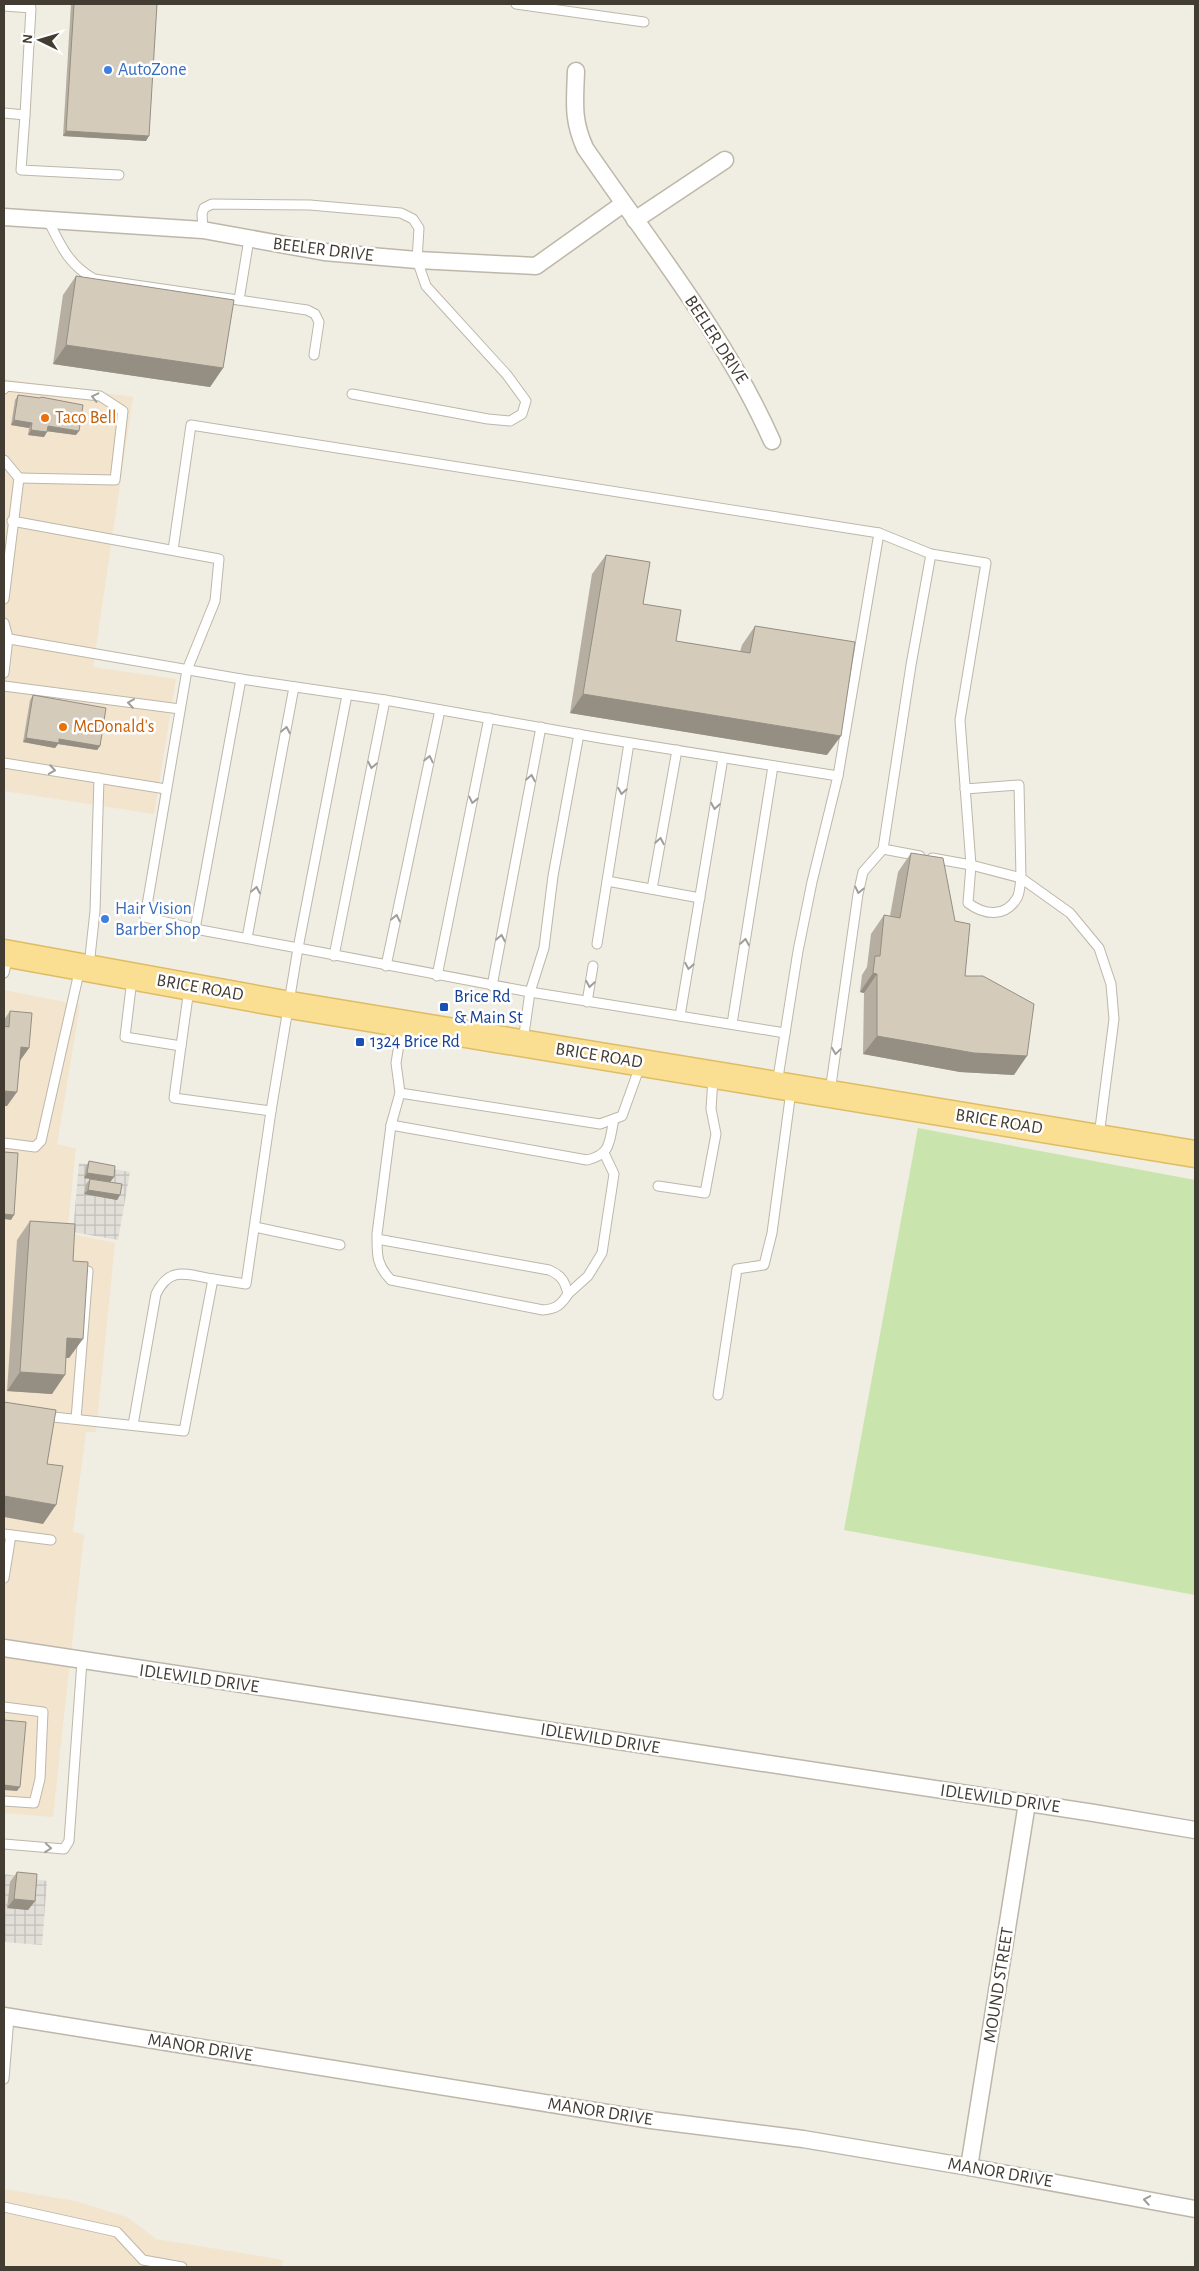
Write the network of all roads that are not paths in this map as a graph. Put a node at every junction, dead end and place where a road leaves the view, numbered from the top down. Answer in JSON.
{"nodes":[{"id":1,"x":516,"y":4,"type":"edge"},
{"id":2,"x":4,"y":6,"type":"edge"},
{"id":3,"x":644,"y":22,"type":"dead end"},
{"id":4,"x":576,"y":71,"type":"dead end"},
{"id":5,"x":4,"y":113,"type":"edge"},
{"id":6,"x":25,"y":115,"type":"junction"},
{"id":7,"x":725,"y":160,"type":"dead end"},
{"id":8,"x":119,"y":175,"type":"dead end"},
{"id":9,"x":623,"y":204,"type":"junction"},
{"id":10,"x":4,"y":217,"type":"edge"},
{"id":11,"x":48,"y":220,"type":"junction"},
{"id":12,"x":634,"y":220,"type":"junction"},
{"id":13,"x":203,"y":230,"type":"junction"},
{"id":14,"x":249,"y":239,"type":"junction"},
{"id":15,"x":417,"y":260,"type":"junction"},
{"id":16,"x":239,"y":300,"type":"junction"},
{"id":17,"x":314,"y":355,"type":"dead end"},
{"id":18,"x":4,"y":389,"type":"edge"},
{"id":19,"x":352,"y":394,"type":"dead end"},
{"id":20,"x":772,"y":441,"type":"dead end"},
{"id":21,"x":4,"y":460,"type":"edge"},
{"id":22,"x":19,"y":478,"type":"junction"},
{"id":23,"x":12,"y":520,"type":"junction"},
{"id":24,"x":879,"y":533,"type":"junction"},
{"id":25,"x":173,"y":550,"type":"junction"},
{"id":26,"x":931,"y":554,"type":"junction"},
{"id":27,"x":4,"y":599,"type":"edge"},
{"id":28,"x":4,"y":623,"type":"edge"},
{"id":29,"x":6,"y":638,"type":"edge"},
{"id":30,"x":187,"y":670,"type":"junction"},
{"id":31,"x":4,"y":673,"type":"edge"},
{"id":32,"x":241,"y":679,"type":"junction"},
{"id":33,"x":4,"y":686,"type":"edge"},
{"id":34,"x":294,"y":687,"type":"junction"},
{"id":35,"x":347,"y":695,"type":"junction"},
{"id":36,"x":385,"y":700,"type":"junction"},
{"id":37,"x":180,"y":710,"type":"junction"},
{"id":38,"x":440,"y":710,"type":"junction"},
{"id":39,"x":489,"y":718,"type":"junction"},
{"id":40,"x":541,"y":727,"type":"junction"},
{"id":41,"x":579,"y":734,"type":"junction"},
{"id":42,"x":629,"y":743,"type":"junction"},
{"id":43,"x":677,"y":750,"type":"junction"},
{"id":44,"x":723,"y":758,"type":"junction"},
{"id":45,"x":4,"y":763,"type":"edge"},
{"id":46,"x":773,"y":766,"type":"junction"},
{"id":47,"x":838,"y":776,"type":"junction"},
{"id":48,"x":99,"y":778,"type":"junction"},
{"id":49,"x":166,"y":789,"type":"junction"},
{"id":50,"x":965,"y":789,"type":"junction"},
{"id":51,"x":882,"y":849,"type":"junction"},
{"id":52,"x":971,"y":865,"type":"junction"},
{"id":53,"x":1021,"y":878,"type":"junction"},
{"id":54,"x":607,"y":881,"type":"junction"},
{"id":55,"x":652,"y":889,"type":"junction"},
{"id":56,"x":700,"y":898,"type":"junction"},
{"id":57,"x":195,"y":929,"type":"junction"},
{"id":58,"x":248,"y":938,"type":"junction"},
{"id":59,"x":597,"y":944,"type":"dead end"},
{"id":60,"x":298,"y":948,"type":"junction"},
{"id":61,"x":334,"y":956,"type":"junction"},
{"id":62,"x":5,"y":960,"type":"edge"},
{"id":63,"x":386,"y":966,"type":"junction"},
{"id":64,"x":594,"y":966,"type":"dead end"},
{"id":65,"x":84,"y":968,"type":"junction"},
{"id":66,"x":132,"y":976,"type":"junction"},
{"id":67,"x":437,"y":976,"type":"junction"},
{"id":68,"x":492,"y":986,"type":"junction"},
{"id":69,"x":190,"y":987,"type":"junction"},
{"id":70,"x":530,"y":992,"type":"junction"},
{"id":71,"x":587,"y":1002,"type":"junction"},
{"id":72,"x":290,"y":1005,"type":"junction"},
{"id":73,"x":680,"y":1016,"type":"junction"},
{"id":74,"x":403,"y":1024,"type":"junction"},
{"id":75,"x":732,"y":1024,"type":"junction"},
{"id":76,"x":785,"y":1033,"type":"junction"},
{"id":77,"x":523,"y":1043,"type":"junction"},
{"id":78,"x":181,"y":1046,"type":"junction"},
{"id":79,"x":641,"y":1063,"type":"junction"},
{"id":80,"x":714,"y":1075,"type":"junction"},
{"id":81,"x":784,"y":1087,"type":"junction"},
{"id":82,"x":400,"y":1093,"type":"junction"},
{"id":83,"x":830,"y":1094,"type":"junction"},
{"id":84,"x":271,"y":1111,"type":"junction"},
{"id":85,"x":614,"y":1119,"type":"junction"},
{"id":86,"x":391,"y":1125,"type":"junction"},
{"id":87,"x":1099,"y":1139,"type":"junction"},
{"id":88,"x":4,"y":1143,"type":"edge"},
{"id":89,"x":604,"y":1152,"type":"junction"},
{"id":90,"x":1195,"y":1154,"type":"edge"},
{"id":91,"x":658,"y":1186,"type":"dead end"},
{"id":92,"x":255,"y":1227,"type":"junction"},
{"id":93,"x":377,"y":1240,"type":"junction"},
{"id":94,"x":340,"y":1245,"type":"dead end"},
{"id":95,"x":88,"y":1271,"type":"edge"},
{"id":96,"x":213,"y":1279,"type":"junction"},
{"id":97,"x":568,"y":1294,"type":"junction"},
{"id":98,"x":718,"y":1395,"type":"dead end"},
{"id":99,"x":31,"y":1414,"type":"edge"},
{"id":100,"x":76,"y":1419,"type":"junction"},
{"id":101,"x":133,"y":1426,"type":"junction"},
{"id":102,"x":7,"y":1534,"type":"edge"},
{"id":103,"x":51,"y":1540,"type":"dead end"},
{"id":104,"x":4,"y":1578,"type":"edge"},
{"id":105,"x":4,"y":1648,"type":"edge"},
{"id":106,"x":82,"y":1661,"type":"junction"},
{"id":107,"x":4,"y":1706,"type":"edge"},
{"id":108,"x":4,"y":1801,"type":"edge"},
{"id":109,"x":1027,"y":1803,"type":"junction"},
{"id":110,"x":1195,"y":1830,"type":"edge"},
{"id":111,"x":4,"y":1844,"type":"edge"},
{"id":112,"x":6,"y":2017,"type":"edge"},
{"id":113,"x":4,"y":2079,"type":"edge"},
{"id":114,"x":969,"y":2167,"type":"junction"},
{"id":115,"x":4,"y":2207,"type":"edge"},
{"id":116,"x":1195,"y":2208,"type":"edge"},
{"id":117,"x":182,"y":2267,"type":"edge"}],
"edges":[{"from":1,"to":3,"type":"lane"},
{"from":2,"to":6,"type":"lane"},
{"from":4,"to":9,"type":"street","name":"BEELER DRIVE"},
{"from":5,"to":6,"type":"lane"},
{"from":6,"to":8,"type":"lane"},
{"from":7,"to":12,"type":"street"},
{"from":9,"to":12,"type":"street","name":"BEELER DRIVE"},
{"from":9,"to":15,"type":"street","name":"BEELER DRIVE"},
{"from":10,"to":11,"type":"street","name":"BEELER DRIVE"},
{"from":11,"to":13,"type":"street","name":"BEELER DRIVE"},
{"from":11,"to":16,"type":"lane"},
{"from":12,"to":20,"type":"street","name":"BEELER DRIVE"},
{"from":13,"to":14,"type":"street","name":"BEELER DRIVE"},
{"from":13,"to":15,"type":"lane"},
{"from":14,"to":15,"type":"street","name":"BEELER DRIVE"},
{"from":14,"to":16,"type":"lane"},
{"from":15,"to":19,"type":"lane"},
{"from":16,"to":17,"type":"lane"},
{"from":22,"to":18,"type":"lane","one_way":true},
{"from":21,"to":22,"type":"lane"},
{"from":22,"to":23,"type":"lane"},
{"from":23,"to":25,"type":"lane"},
{"from":23,"to":27,"type":"lane"},
{"from":24,"to":25,"type":"lane"},
{"from":24,"to":26,"type":"lane"},
{"from":24,"to":47,"type":"lane"},
{"from":25,"to":30,"type":"lane"},
{"from":26,"to":50,"type":"lane"},
{"from":26,"to":51,"type":"lane"},
{"from":28,"to":29,"type":"lane"},
{"from":29,"to":30,"type":"lane"},
{"from":29,"to":31,"type":"lane"},
{"from":30,"to":32,"type":"lane"},
{"from":30,"to":37,"type":"lane"},
{"from":32,"to":34,"type":"lane"},
{"from":32,"to":57,"type":"lane"},
{"from":37,"to":33,"type":"lane","one_way":true},
{"from":34,"to":35,"type":"lane"},
{"from":58,"to":34,"type":"lane","one_way":true},
{"from":35,"to":36,"type":"lane"},
{"from":35,"to":60,"type":"lane"},
{"from":36,"to":38,"type":"lane"},
{"from":36,"to":61,"type":"lane","one_way":true},
{"from":37,"to":49,"type":"lane"},
{"from":38,"to":39,"type":"lane"},
{"from":63,"to":38,"type":"lane","one_way":true},
{"from":39,"to":40,"type":"lane"},
{"from":39,"to":67,"type":"lane","one_way":true},
{"from":40,"to":41,"type":"lane"},
{"from":68,"to":40,"type":"lane","one_way":true},
{"from":41,"to":42,"type":"lane"},
{"from":41,"to":70,"type":"lane"},
{"from":42,"to":43,"type":"lane"},
{"from":42,"to":54,"type":"lane","one_way":true},
{"from":43,"to":44,"type":"lane"},
{"from":55,"to":43,"type":"lane","one_way":true},
{"from":44,"to":46,"type":"lane"},
{"from":44,"to":56,"type":"lane","one_way":true},
{"from":45,"to":48,"type":"lane","one_way":true},
{"from":46,"to":47,"type":"lane"},
{"from":75,"to":46,"type":"lane","one_way":true},
{"from":47,"to":76,"type":"lane"},
{"from":48,"to":49,"type":"lane"},
{"from":48,"to":65,"type":"lane"},
{"from":49,"to":57,"type":"lane"},
{"from":50,"to":52,"type":"lane"},
{"from":50,"to":53,"type":"lane"},
{"from":51,"to":52,"type":"lane"},
{"from":51,"to":83,"type":"lane","one_way":true},
{"from":52,"to":53,"type":"lane"},
{"from":52,"to":53,"type":"lane"},
{"from":53,"to":87,"type":"lane"},
{"from":54,"to":55,"type":"lane"},
{"from":54,"to":59,"type":"lane"},
{"from":55,"to":56,"type":"lane"},
{"from":56,"to":73,"type":"lane","one_way":true},
{"from":57,"to":58,"type":"lane"},
{"from":58,"to":60,"type":"lane"},
{"from":60,"to":61,"type":"lane"},
{"from":60,"to":72,"type":"lane"},
{"from":61,"to":63,"type":"lane"},
{"from":62,"to":65,"type":"main road","name":"BRICE ROAD"},
{"from":63,"to":67,"type":"lane"},
{"from":64,"to":71,"type":"lane","one_way":true},
{"from":65,"to":66,"type":"main road","name":"BRICE ROAD"},
{"from":65,"to":88,"type":"lane"},
{"from":66,"to":69,"type":"main road","name":"BRICE ROAD"},
{"from":66,"to":78,"type":"lane"},
{"from":67,"to":68,"type":"lane"},
{"from":68,"to":70,"type":"lane"},
{"from":69,"to":72,"type":"main road","name":"BRICE ROAD"},
{"from":69,"to":78,"type":"lane"},
{"from":70,"to":71,"type":"lane"},
{"from":70,"to":77,"type":"lane"},
{"from":71,"to":73,"type":"lane"},
{"from":72,"to":74,"type":"main road","name":"BRICE ROAD"},
{"from":72,"to":84,"type":"lane"},
{"from":73,"to":75,"type":"lane"},
{"from":74,"to":77,"type":"main road","name":"BRICE ROAD"},
{"from":74,"to":82,"type":"lane"},
{"from":75,"to":76,"type":"lane"},
{"from":76,"to":81,"type":"lane"},
{"from":77,"to":79,"type":"main road","name":"BRICE ROAD"},
{"from":78,"to":84,"type":"lane"},
{"from":79,"to":80,"type":"main road","name":"BRICE ROAD"},
{"from":79,"to":85,"type":"lane"},
{"from":80,"to":81,"type":"main road","name":"BRICE ROAD"},
{"from":80,"to":91,"type":"lane"},
{"from":81,"to":83,"type":"main road","name":"BRICE ROAD"},
{"from":81,"to":98,"type":"lane"},
{"from":82,"to":85,"type":"lane"},
{"from":82,"to":86,"type":"lane"},
{"from":83,"to":87,"type":"main road","name":"BRICE ROAD"},
{"from":84,"to":92,"type":"lane"},
{"from":85,"to":89,"type":"lane"},
{"from":86,"to":89,"type":"lane"},
{"from":86,"to":93,"type":"lane"},
{"from":87,"to":90,"type":"main road","name":"BRICE ROAD"},
{"from":89,"to":97,"type":"lane"},
{"from":92,"to":94,"type":"lane"},
{"from":92,"to":96,"type":"lane"},
{"from":93,"to":97,"type":"lane"},
{"from":93,"to":97,"type":"lane"},
{"from":95,"to":100,"type":"lane"},
{"from":96,"to":101,"type":"lane"},
{"from":96,"to":101,"type":"lane"},
{"from":99,"to":100,"type":"lane"},
{"from":100,"to":101,"type":"lane"},
{"from":102,"to":103,"type":"lane"},
{"from":102,"to":104,"type":"lane"},
{"from":105,"to":106,"type":"street","name":"IDLEWILD DRIVE"},
{"from":106,"to":109,"type":"street","name":"IDLEWILD DRIVE"},
{"from":111,"to":106,"type":"lane","one_way":true},
{"from":107,"to":108,"type":"lane"},
{"from":109,"to":110,"type":"street","name":"IDLEWILD DRIVE"},
{"from":109,"to":114,"type":"street","name":"MOUND STREET"},
{"from":112,"to":113,"type":"lane"},
{"from":112,"to":114,"type":"street","name":"MANOR DRIVE"},
{"from":116,"to":114,"type":"street","name":"MANOR DRIVE","one_way":true},
{"from":115,"to":117,"type":"lane"}]}
